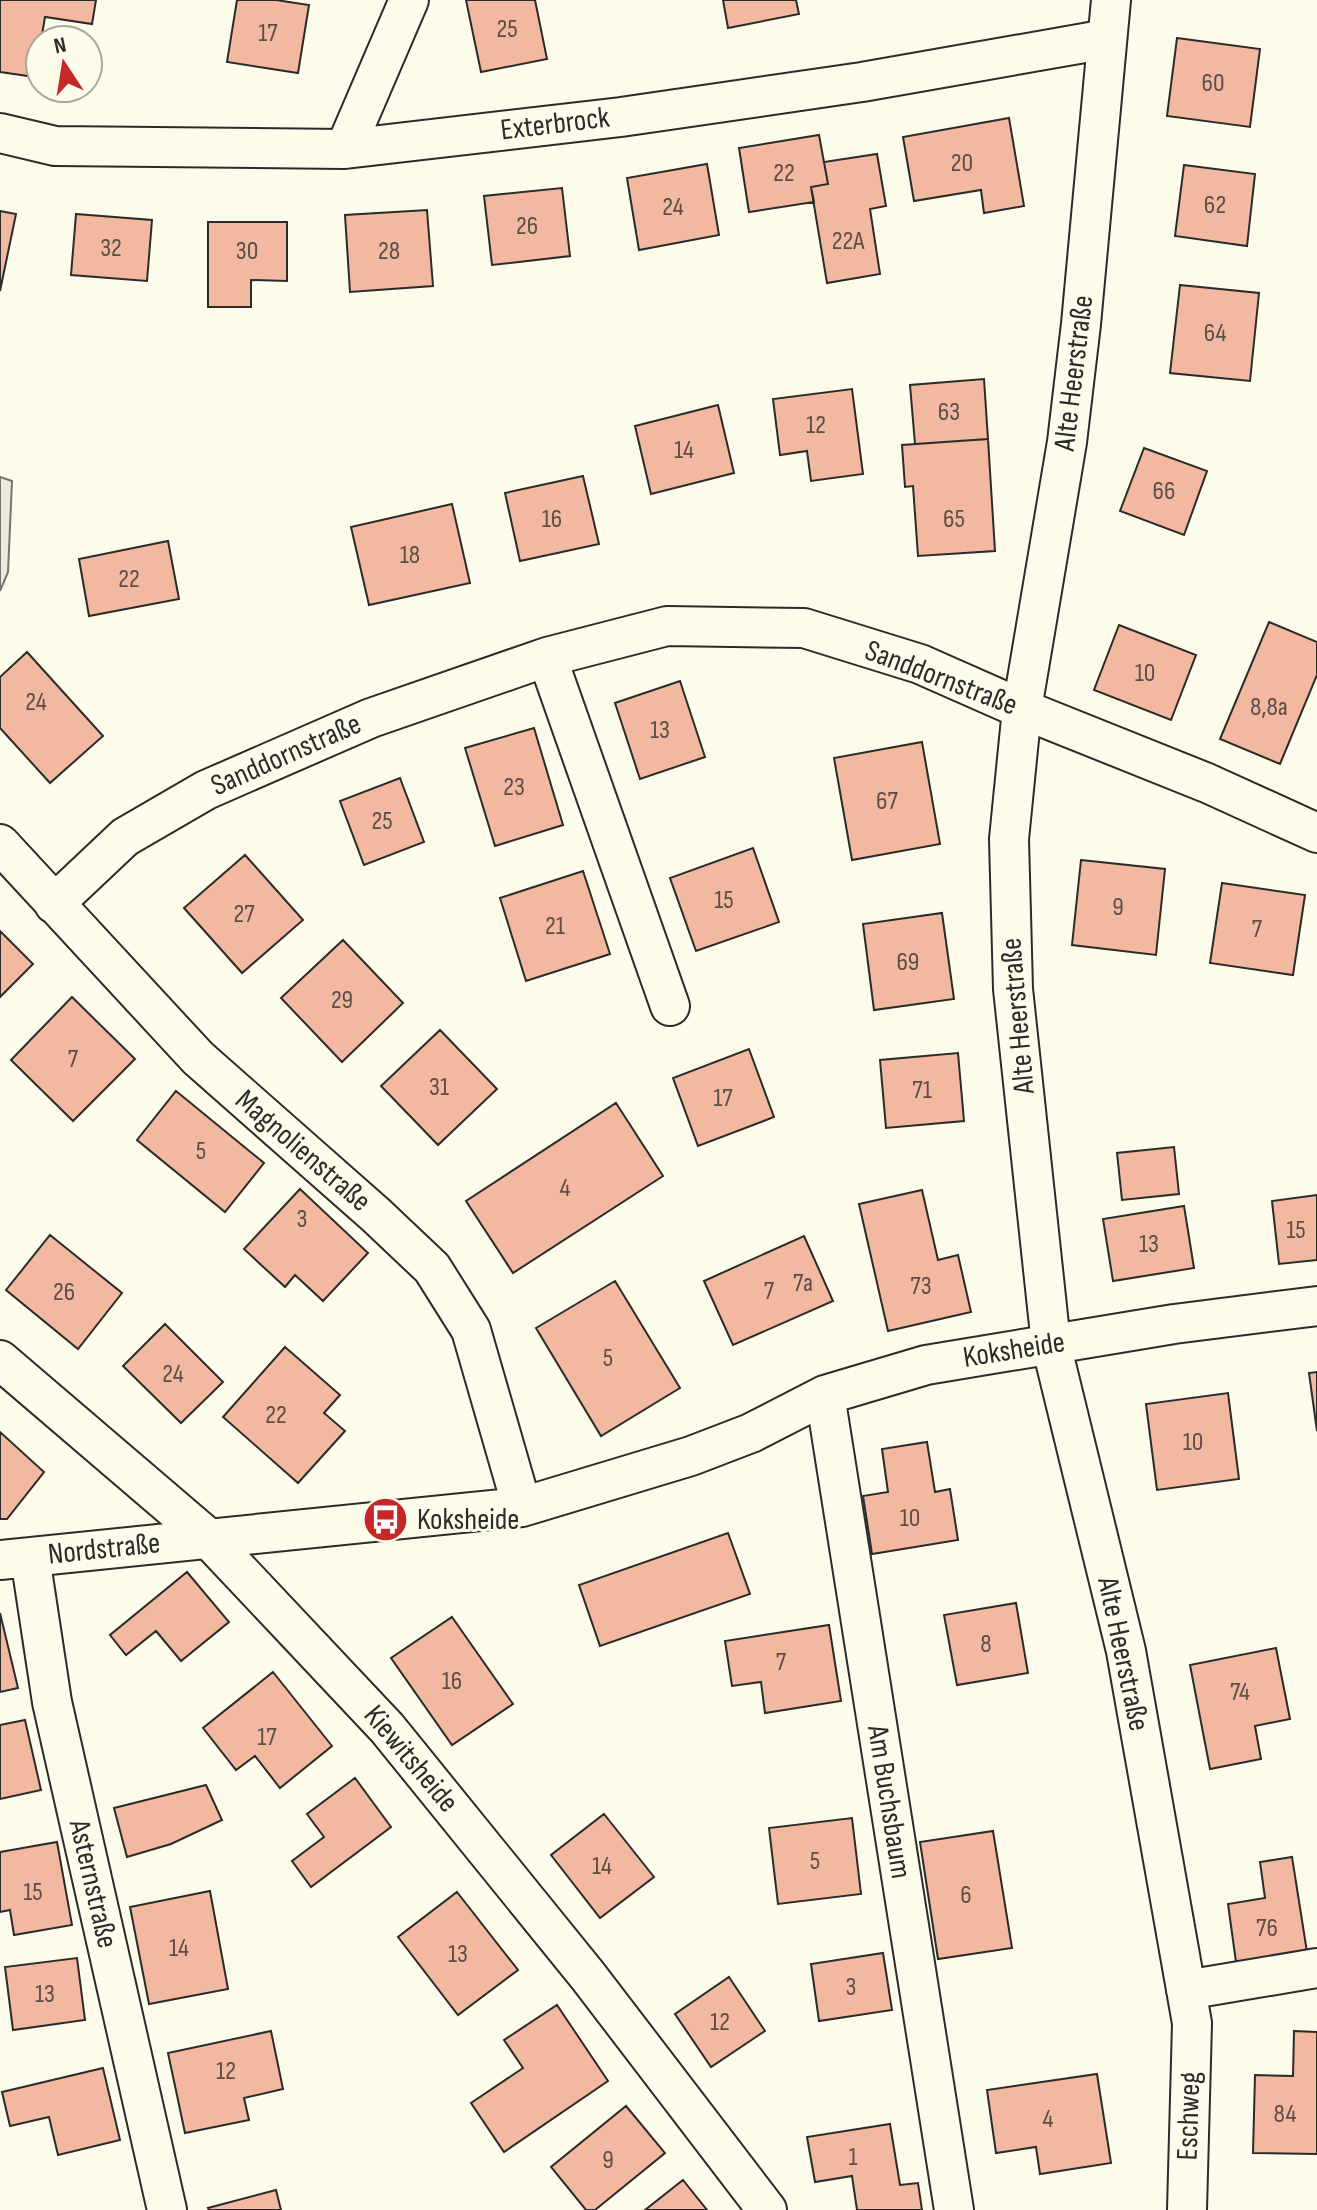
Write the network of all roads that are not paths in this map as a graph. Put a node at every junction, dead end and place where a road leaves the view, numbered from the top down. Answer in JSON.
{"nodes":[{"id":1,"x":409,"y":0,"type":"edge"},
{"id":2,"x":1111,"y":0,"type":"edge"},
{"id":3,"x":1107,"y":39,"type":"junction"},
{"id":4,"x":0,"y":133,"type":"edge"},
{"id":5,"x":345,"y":149,"type":"junction"},
{"id":6,"x":547,"y":657,"type":"junction"},
{"id":7,"x":1022,"y":709,"type":"junction"},
{"id":8,"x":1317,"y":833,"type":"edge"},
{"id":9,"x":0,"y":844,"type":"edge"},
{"id":10,"x":54,"y":904,"type":"junction"},
{"id":11,"x":670,"y":1006,"type":"dead end"},
{"id":12,"x":1317,"y":1306,"type":"edge"},
{"id":13,"x":1051,"y":1344,"type":"junction"},
{"id":14,"x":0,"y":1360,"type":"edge"},
{"id":15,"x":825,"y":1395,"type":"junction"},
{"id":16,"x":522,"y":1507,"type":"junction"},
{"id":17,"x":208,"y":1538,"type":"junction"},
{"id":18,"x":15,"y":1558,"type":"edge"},
{"id":19,"x":1317,"y":1968,"type":"edge"},
{"id":20,"x":1189,"y":2006,"type":"junction"},
{"id":21,"x":167,"y":2210,"type":"edge"},
{"id":22,"x":767,"y":2210,"type":"edge"},
{"id":23,"x":954,"y":2210,"type":"edge"},
{"id":24,"x":1187,"y":2210,"type":"edge"}],
"edges":[{"from":1,"to":5,"type":"street"},
{"from":2,"to":3,"type":"street","name":"Alte Heerstraße"},
{"from":3,"to":5,"type":"street","name":"Exterbrock"},
{"from":3,"to":7,"type":"street","name":"Alte Heerstraße"},
{"from":4,"to":5,"type":"street","name":"Exterbrock"},
{"from":6,"to":7,"type":"street","name":"Sanddornstraße"},
{"from":6,"to":10,"type":"street","name":"Sanddornstraße"},
{"from":6,"to":11,"type":"street"},
{"from":7,"to":8,"type":"street","name":"Sanddornstraße"},
{"from":7,"to":13,"type":"street","name":"Alte Heerstraße"},
{"from":9,"to":10,"type":"street","name":"Magnolienstraße"},
{"from":10,"to":16,"type":"street","name":"Magnolienstraße"},
{"from":12,"to":13,"type":"street","name":"Koksheide"},
{"from":13,"to":15,"type":"street","name":"Koksheide"},
{"from":13,"to":20,"type":"street","name":"Alte Heerstraße"},
{"from":14,"to":17,"type":"street","name":"Kiewitsheide"},
{"from":15,"to":16,"type":"street","name":"Koksheide"},
{"from":15,"to":23,"type":"street","name":"Am Buchsbaum"},
{"from":16,"to":17,"type":"street","name":"Koksheide"},
{"from":17,"to":18,"type":"street","name":"Nordstraße"},
{"from":17,"to":22,"type":"street","name":"Kiewitsheide"},
{"from":18,"to":21,"type":"street","name":"Asternstraße"},
{"from":19,"to":20,"type":"street"},
{"from":20,"to":24,"type":"street","name":"Eschweg"}]}
